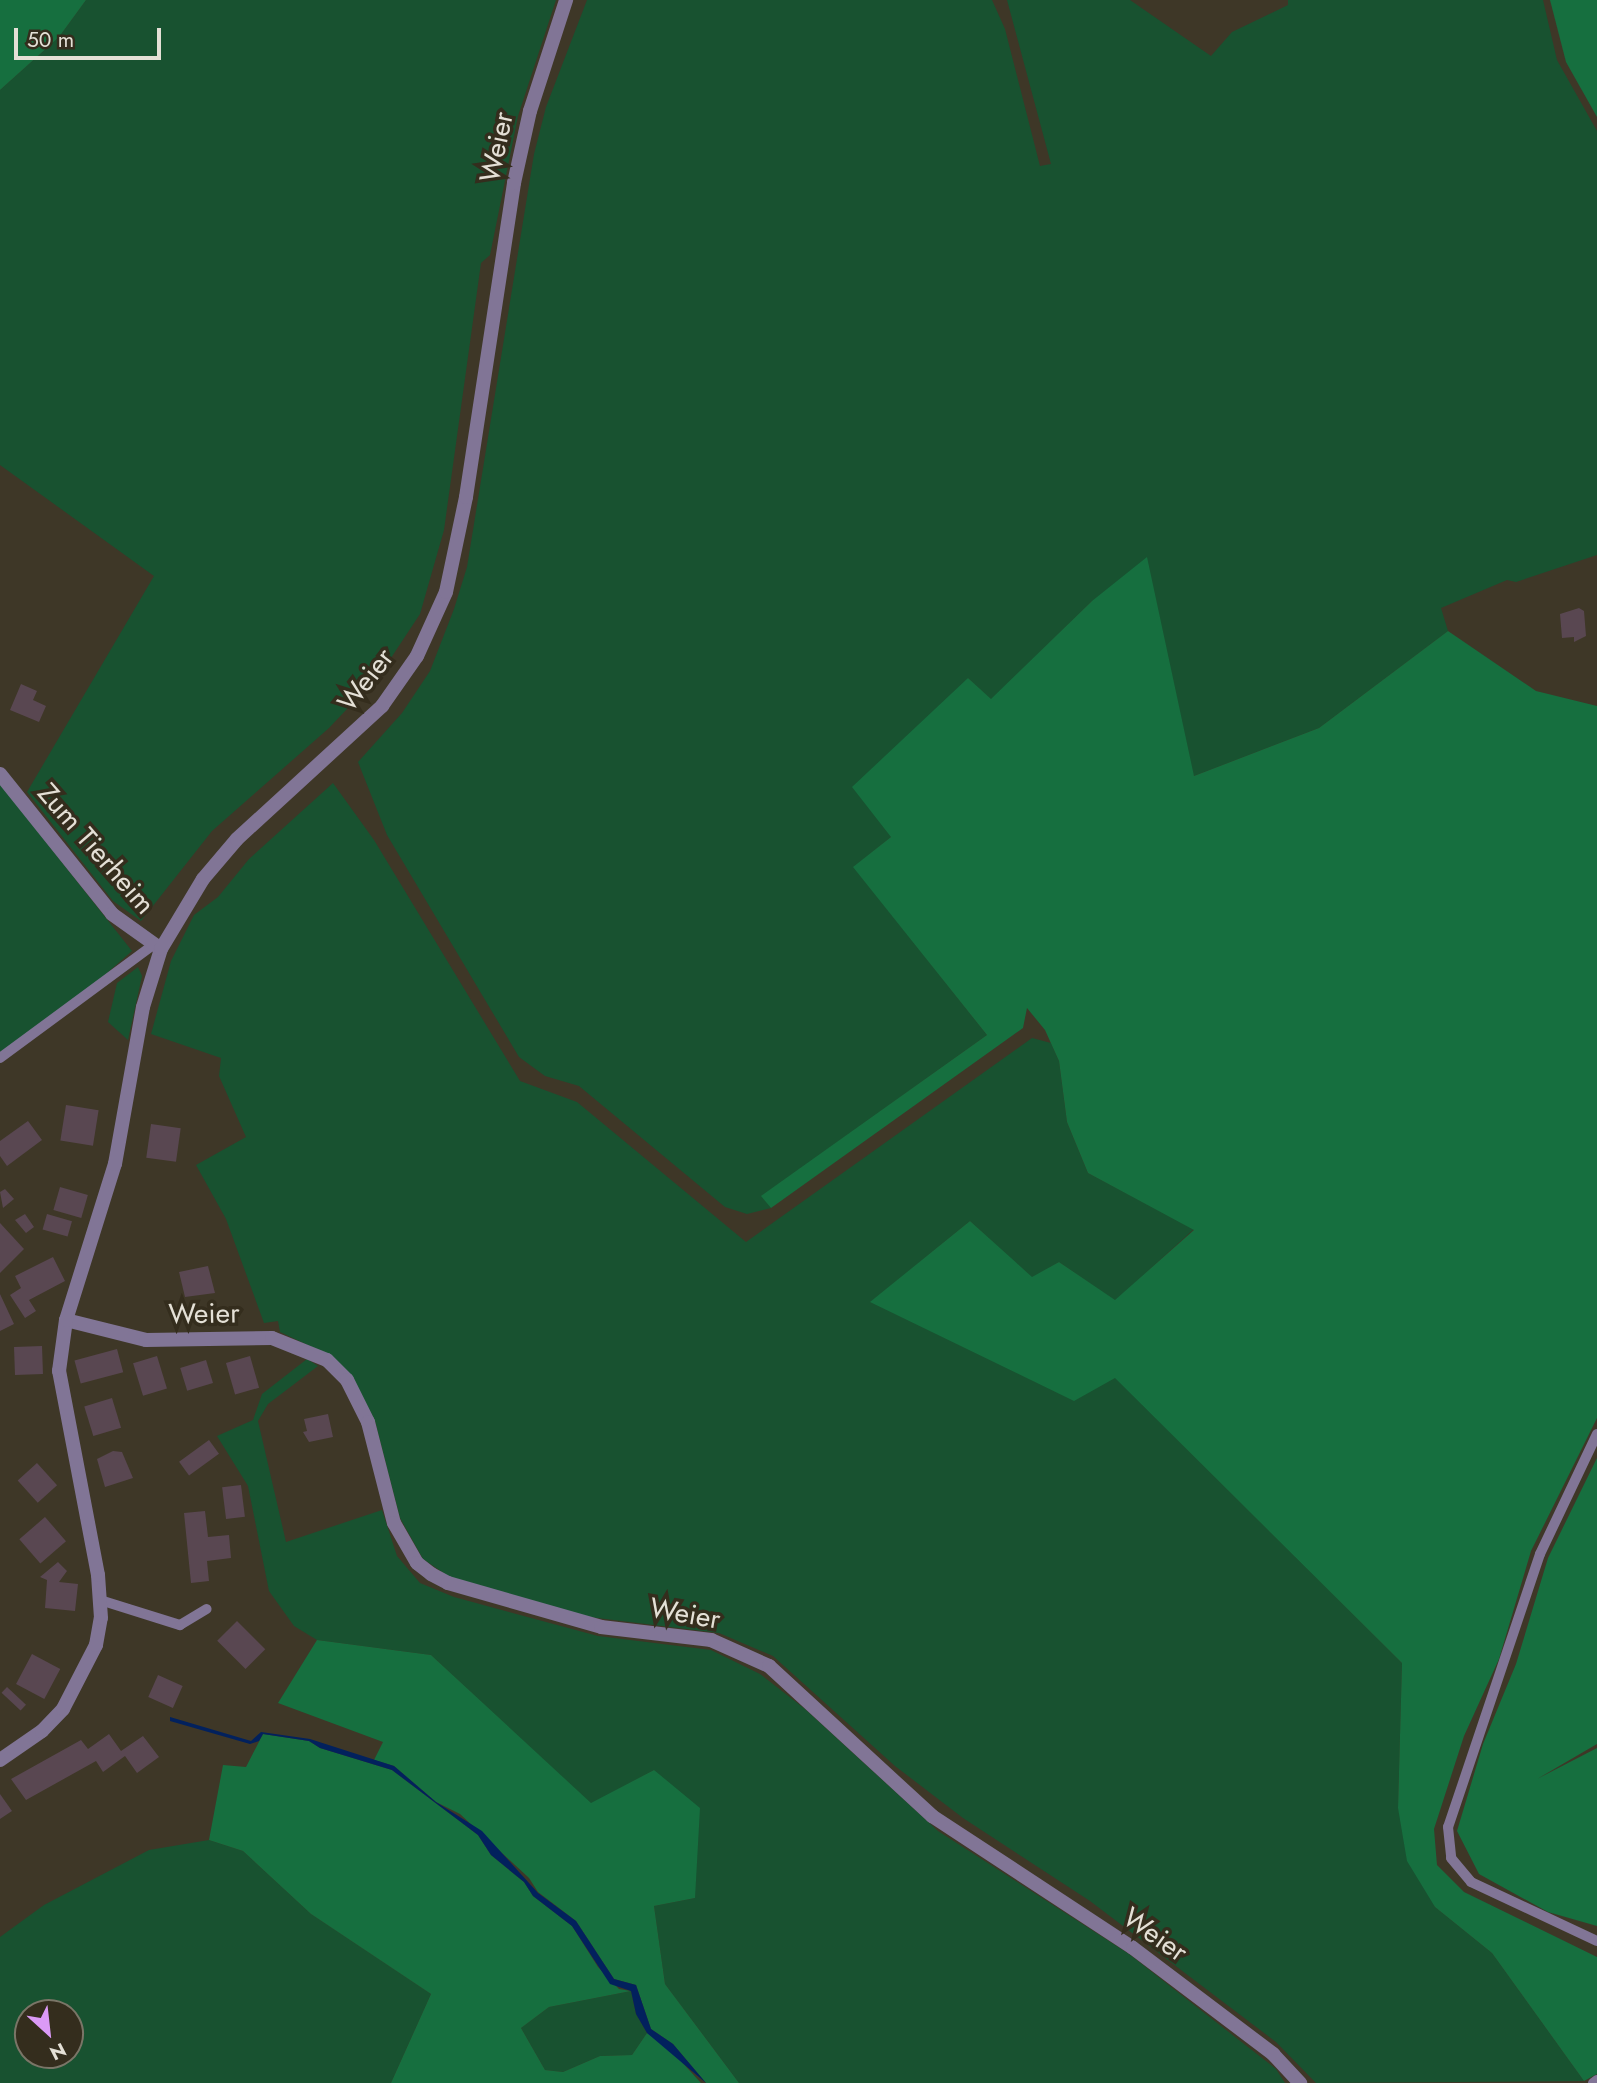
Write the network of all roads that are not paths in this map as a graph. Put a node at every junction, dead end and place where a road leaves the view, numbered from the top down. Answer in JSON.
{"nodes":[{"id":1,"x":566,"y":0,"type":"edge"},
{"id":2,"x":0,"y":774,"type":"edge"},
{"id":3,"x":157,"y":948,"type":"junction"},
{"id":4,"x":0,"y":1058,"type":"edge"},
{"id":5,"x":66,"y":1320,"type":"junction"},
{"id":6,"x":1597,"y":1434,"type":"edge"},
{"id":7,"x":100,"y":1600,"type":"junction"},
{"id":8,"x":208,"y":1609,"type":"dead end"},
{"id":9,"x":0,"y":1760,"type":"edge"},
{"id":10,"x":1597,"y":1941,"type":"edge"},
{"id":11,"x":1300,"y":2083,"type":"edge"}],
"edges":[{"from":1,"to":3,"type":"street","name":"Weier"},
{"from":2,"to":3,"type":"street","name":"Zum Tierheim"},
{"from":3,"to":4,"type":"lane"},
{"from":3,"to":5,"type":"street","name":"Weier"},
{"from":5,"to":7,"type":"street","name":"Weier"},
{"from":5,"to":11,"type":"street","name":"Weier"},
{"from":6,"to":10,"type":"lane"},
{"from":7,"to":8,"type":"lane"},
{"from":7,"to":9,"type":"street","name":"Weier"}]}
